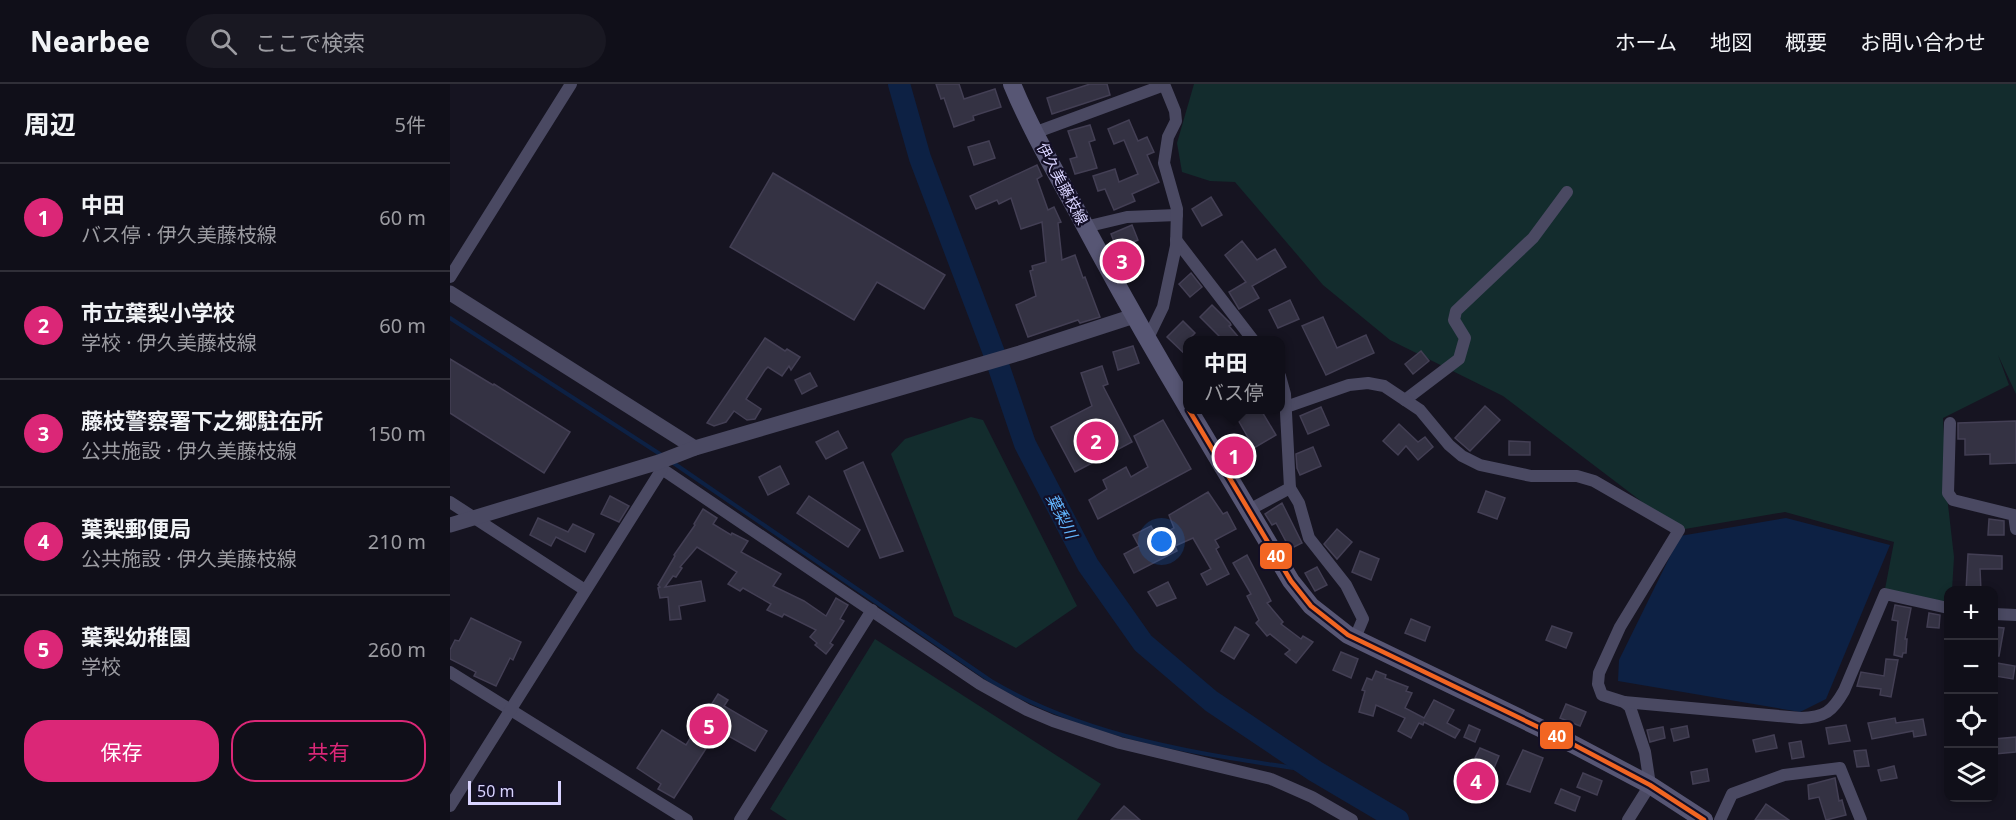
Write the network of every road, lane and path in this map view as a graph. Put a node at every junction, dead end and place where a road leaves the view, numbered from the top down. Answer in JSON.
{"nodes":[{"id":1,"x":571,"y":84,"type":"edge"},
{"id":2,"x":1012,"y":84,"type":"edge"},
{"id":3,"x":1164,"y":84,"type":"edge"},
{"id":4,"x":1034,"y":133,"type":"junction"},
{"id":5,"x":1567,"y":192,"type":"dead end"},
{"id":6,"x":1177,"y":215,"type":"junction"},
{"id":7,"x":1085,"y":226,"type":"junction"},
{"id":8,"x":1176,"y":240,"type":"junction"},
{"id":9,"x":450,"y":277,"type":"edge"},
{"id":10,"x":450,"y":293,"type":"edge"},
{"id":11,"x":1134,"y":316,"type":"junction"},
{"id":12,"x":1250,"y":336,"type":"edge"},
{"id":13,"x":1147,"y":340,"type":"junction"},
{"id":14,"x":1405,"y":400,"type":"junction"},
{"id":15,"x":1183,"y":401,"type":"edge"},
{"id":16,"x":1285,"y":401,"type":"edge"},
{"id":17,"x":1286,"y":407,"type":"junction"},
{"id":18,"x":1191,"y":414,"type":"edge"},
{"id":19,"x":1950,"y":423,"type":"dead end"},
{"id":20,"x":695,"y":448,"type":"junction"},
{"id":21,"x":660,"y":466,"type":"junction"},
{"id":22,"x":1290,"y":488,"type":"junction"},
{"id":23,"x":450,"y":502,"type":"edge"},
{"id":24,"x":1249,"y":510,"type":"junction"},
{"id":25,"x":475,"y":518,"type":"junction"},
{"id":26,"x":450,"y":525,"type":"edge"},
{"id":27,"x":2016,"y":529,"type":"edge"},
{"id":28,"x":585,"y":590,"type":"junction"},
{"id":29,"x":1944,"y":607,"type":"edge"},
{"id":30,"x":872,"y":610,"type":"junction"},
{"id":31,"x":1998,"y":614,"type":"edge"},
{"id":32,"x":2016,"y":615,"type":"edge"},
{"id":33,"x":1355,"y":638,"type":"junction"},
{"id":34,"x":450,"y":672,"type":"edge"},
{"id":35,"x":1624,"y":702,"type":"junction"},
{"id":36,"x":510,"y":710,"type":"junction"},
{"id":37,"x":1650,"y":785,"type":"junction"},
{"id":38,"x":450,"y":806,"type":"edge"},
{"id":39,"x":687,"y":820,"type":"edge"},
{"id":40,"x":740,"y":820,"type":"edge"},
{"id":41,"x":1352,"y":820,"type":"edge"},
{"id":42,"x":1628,"y":820,"type":"edge"},
{"id":43,"x":1704,"y":820,"type":"edge"},
{"id":44,"x":1720,"y":820,"type":"edge"},
{"id":45,"x":1861,"y":820,"type":"edge"}],
"edges":[{"from":1,"to":9,"type":"street"},
{"from":2,"to":4,"type":"main road","name":"伊久美藤枝線"},
{"from":3,"to":4,"type":"street"},
{"from":3,"to":6,"type":"street"},
{"from":4,"to":7,"type":"main road","name":"伊久美藤枝線"},
{"from":5,"to":14,"type":"street"},
{"from":6,"to":7,"type":"street"},
{"from":6,"to":8,"type":"street"},
{"from":7,"to":11,"type":"main road","name":"伊久美藤枝線"},
{"from":8,"to":12,"type":"street"},
{"from":8,"to":13,"type":"street"},
{"from":10,"to":20,"type":"street"},
{"from":11,"to":13,"type":"main road","name":"伊久美藤枝線"},
{"from":11,"to":20,"type":"street"},
{"from":13,"to":15,"type":"main road","name":"伊久美藤枝線"},
{"from":14,"to":17,"type":"street"},
{"from":14,"to":35,"type":"street"},
{"from":16,"to":17,"type":"street"},
{"from":17,"to":22,"type":"street"},
{"from":18,"to":24,"type":"main road","name":"伊久美藤枝線"},
{"from":19,"to":27,"type":"street"},
{"from":20,"to":21,"type":"street"},
{"from":21,"to":25,"type":"street"},
{"from":21,"to":28,"type":"street"},
{"from":21,"to":30,"type":"street"},
{"from":22,"to":24,"type":"street"},
{"from":22,"to":33,"type":"street"},
{"from":23,"to":25,"type":"street"},
{"from":24,"to":33,"type":"main road","name":"伊久美藤枝線"},
{"from":25,"to":26,"type":"street"},
{"from":25,"to":28,"type":"street"},
{"from":28,"to":36,"type":"street"},
{"from":29,"to":35,"type":"street"},
{"from":30,"to":40,"type":"street"},
{"from":30,"to":41,"type":"street"},
{"from":31,"to":32,"type":"street"},
{"from":33,"to":37,"type":"main road","name":"伊久美藤枝線"},
{"from":34,"to":36,"type":"street"},
{"from":35,"to":37,"type":"street"},
{"from":36,"to":38,"type":"street"},
{"from":36,"to":39,"type":"street"},
{"from":37,"to":42,"type":"street"},
{"from":37,"to":43,"type":"main road","name":"伊久美藤枝線"},
{"from":44,"to":45,"type":"street"}]}
